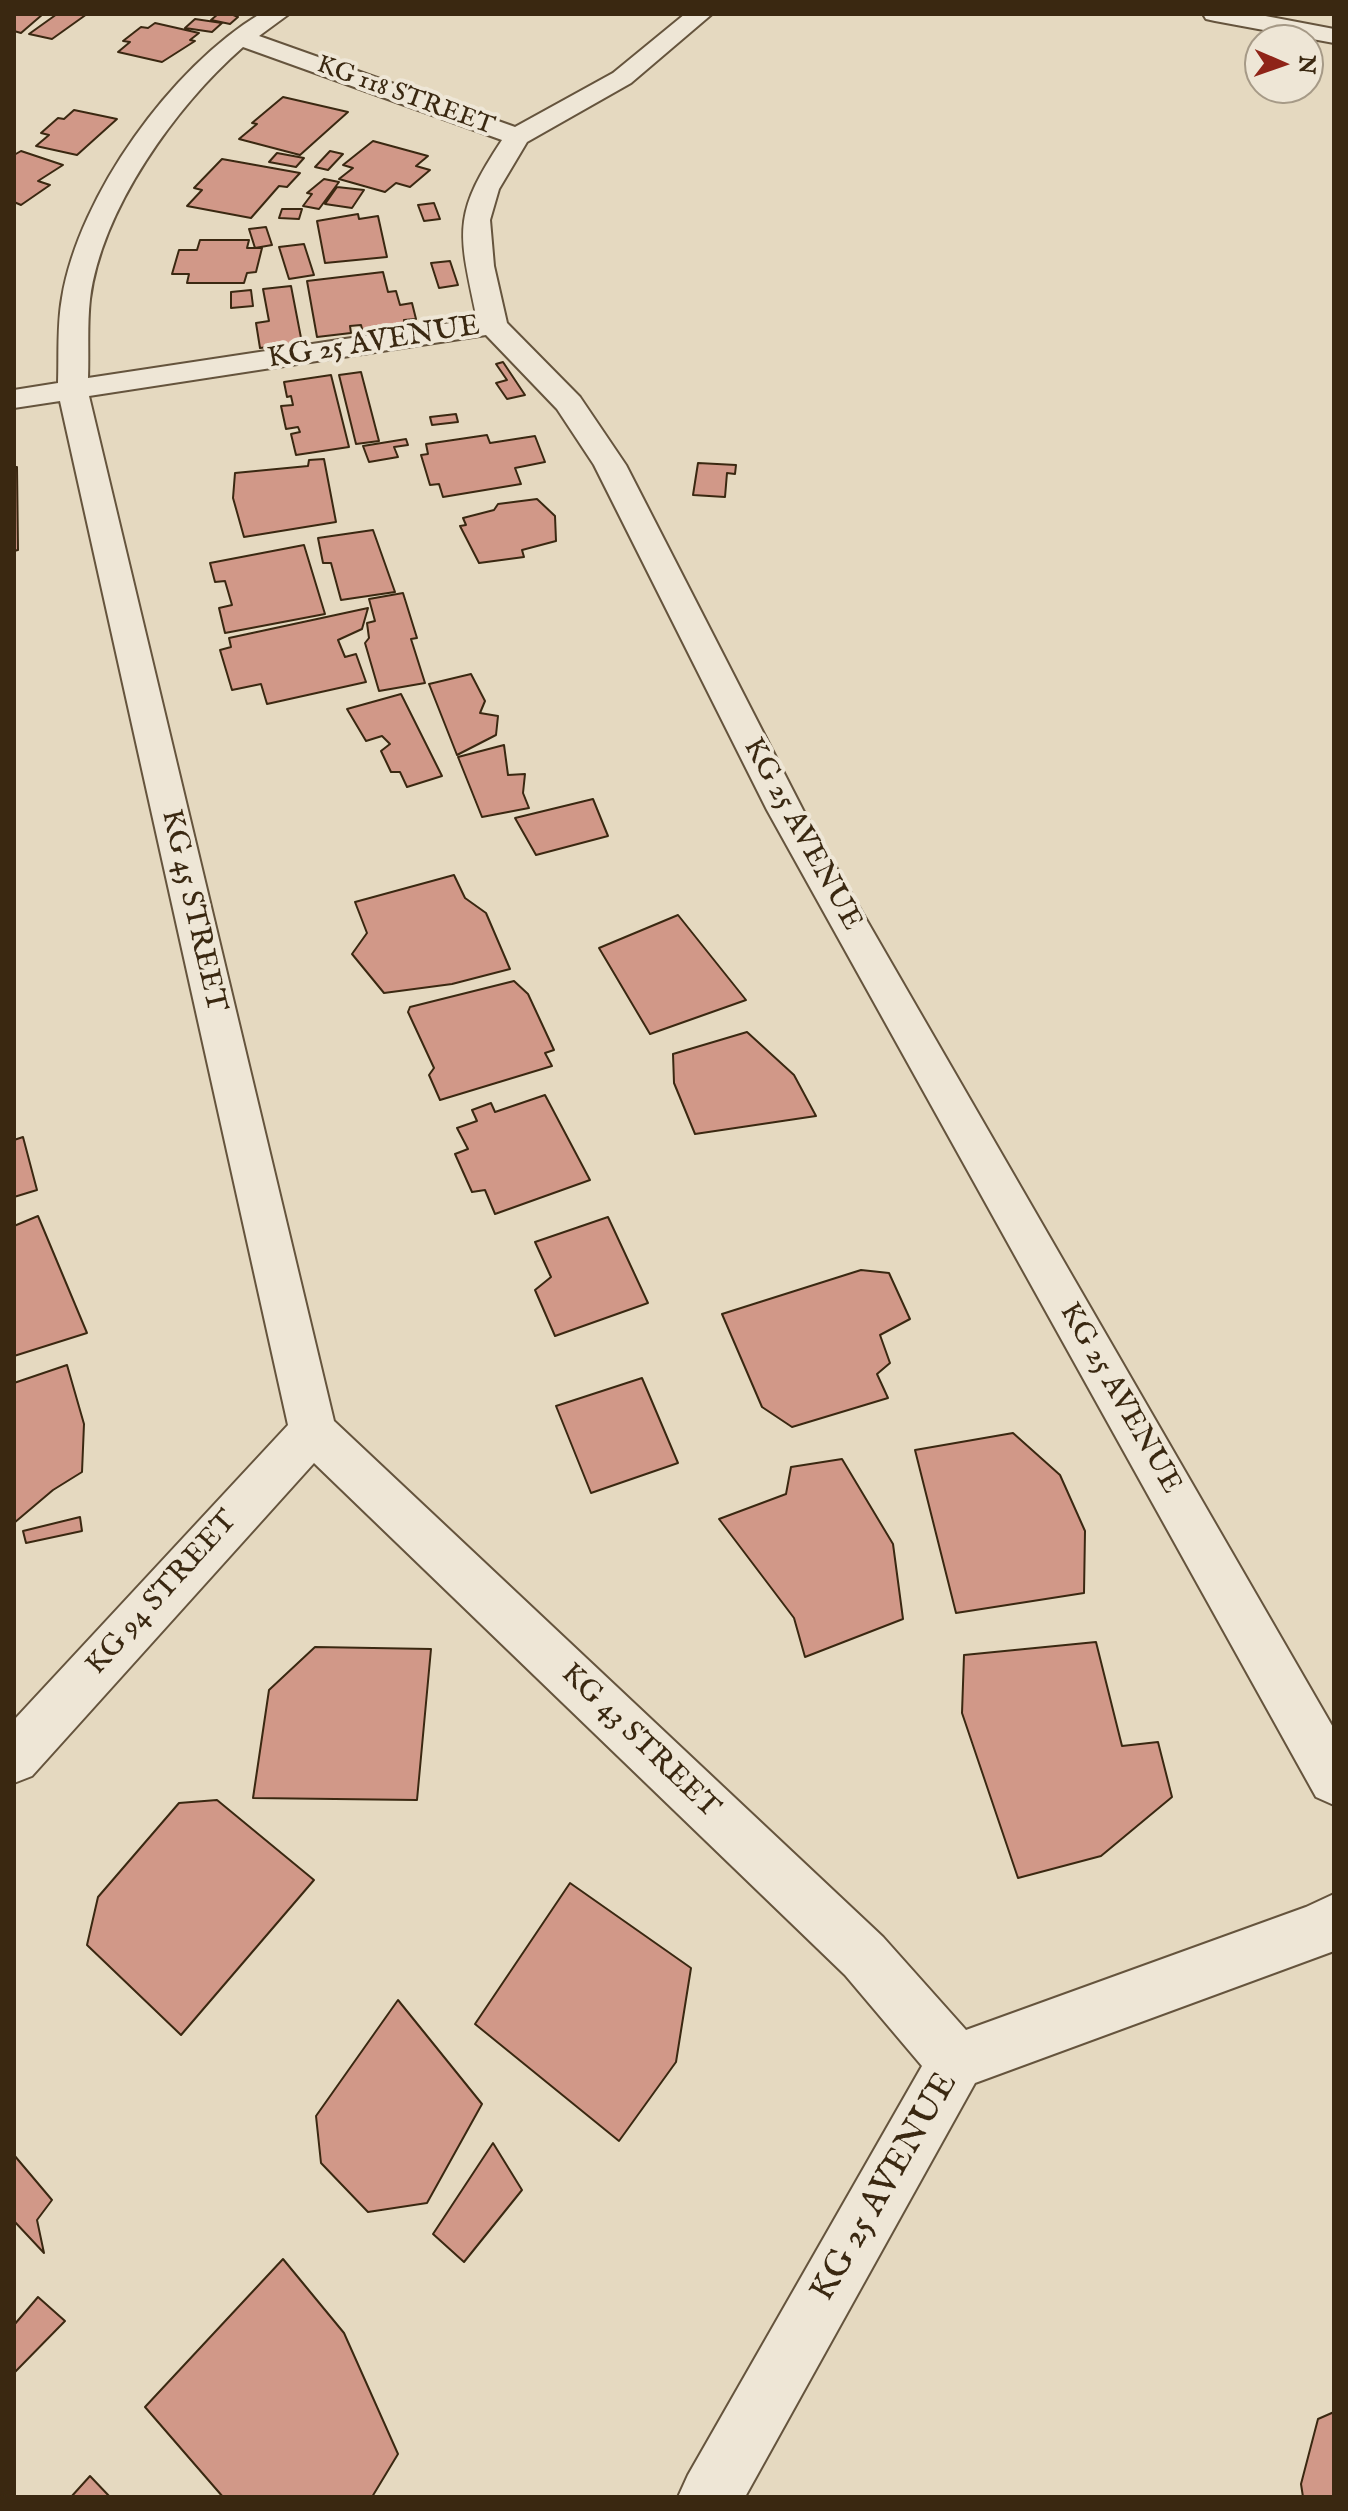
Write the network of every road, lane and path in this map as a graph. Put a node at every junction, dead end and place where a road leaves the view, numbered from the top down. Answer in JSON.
{"nodes":[{"id":1,"x":277,"y":14,"type":"edge"},
{"id":2,"x":700,"y":14,"type":"edge"},
{"id":3,"x":1215,"y":14,"type":"edge"},
{"id":4,"x":1334,"y":36,"type":"edge"},
{"id":5,"x":239,"y":37,"type":"junction"},
{"id":6,"x":517,"y":137,"type":"junction"},
{"id":7,"x":493,"y":325,"type":"junction"},
{"id":8,"x":73,"y":391,"type":"junction"},
{"id":9,"x":14,"y":399,"type":"edge"},
{"id":10,"x":313,"y":1431,"type":"junction"},
{"id":11,"x":14,"y":1758,"type":"edge"},
{"id":12,"x":1334,"y":1779,"type":"edge"},
{"id":13,"x":1334,"y":1921,"type":"edge"},
{"id":14,"x":956,"y":2062,"type":"junction"},
{"id":15,"x":710,"y":2497,"type":"edge"}],
"edges":[{"from":1,"to":5,"type":"street"},
{"from":2,"to":6,"type":"street"},
{"from":3,"to":4,"type":"street"},
{"from":5,"to":6,"type":"street","name":"KG 118 STREET"},
{"from":5,"to":8,"type":"street","name":"KG 45 STREET"},
{"from":6,"to":7,"type":"street","name":"KG 118 STREET"},
{"from":7,"to":8,"type":"street","name":"KG 25 AVENUE"},
{"from":7,"to":12,"type":"street","name":"KG 25 AVENUE"},
{"from":8,"to":9,"type":"street","name":"KG 25 AVENUE"},
{"from":8,"to":10,"type":"street","name":"KG 45 STREET"},
{"from":10,"to":11,"type":"street","name":"KG 94 STREET"},
{"from":10,"to":14,"type":"street","name":"KG 43 STREET"},
{"from":13,"to":14,"type":"street","name":"KG 25 AVENUE"},
{"from":14,"to":15,"type":"street","name":"KG 25 AVENUE"}]}
